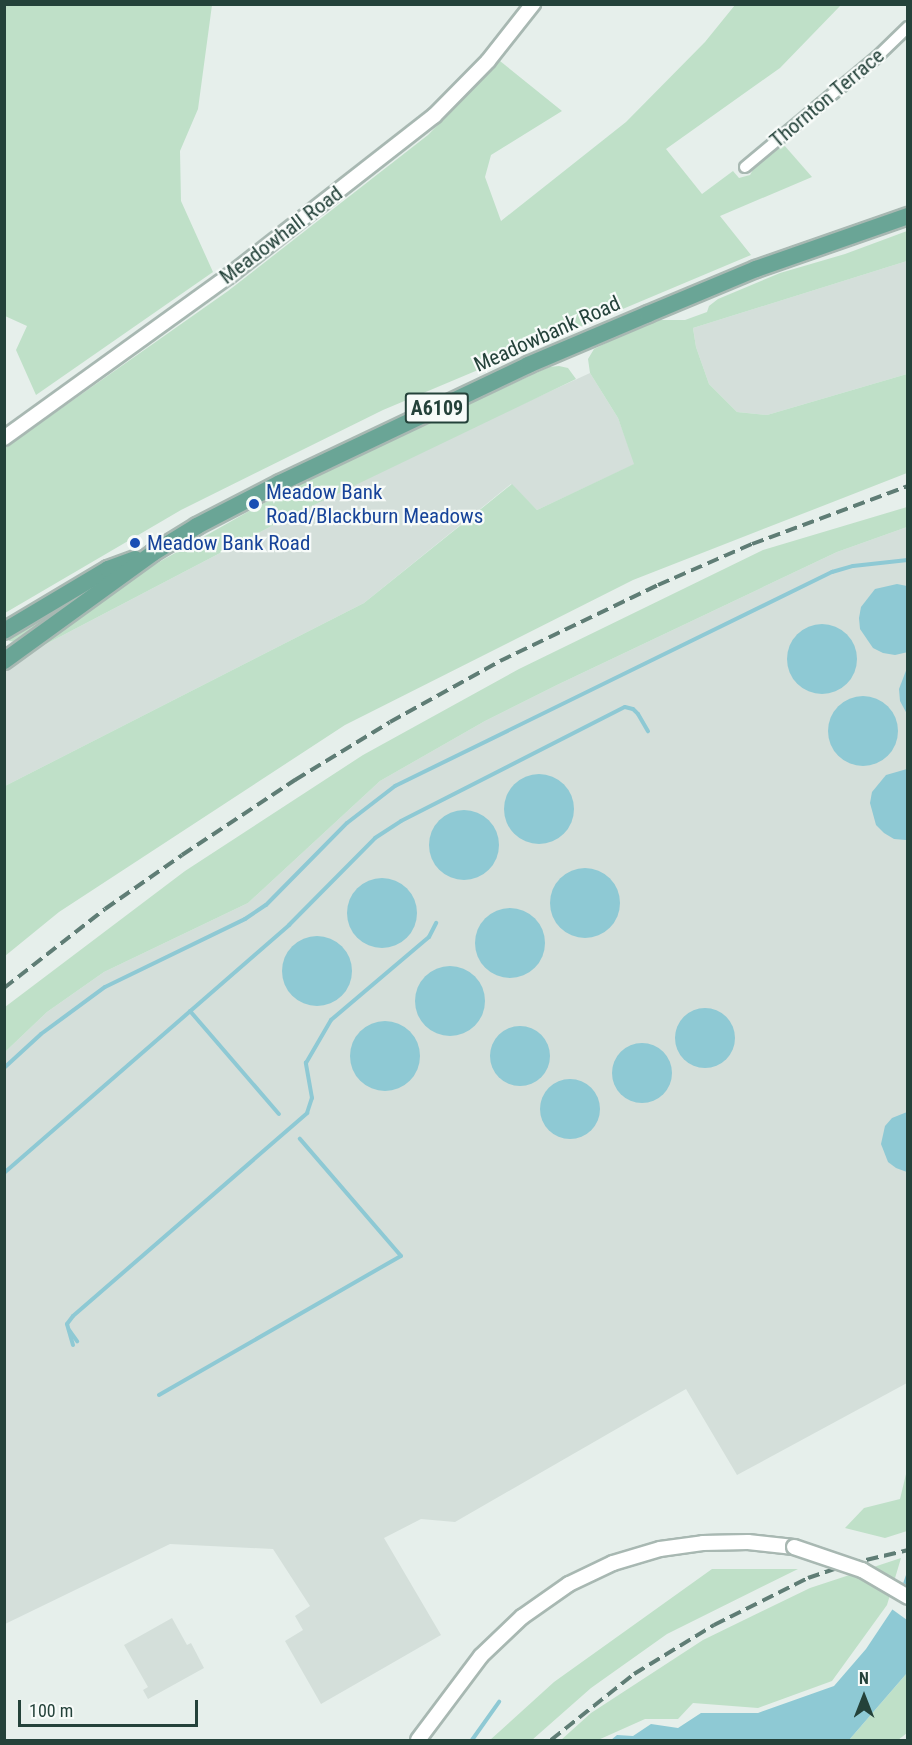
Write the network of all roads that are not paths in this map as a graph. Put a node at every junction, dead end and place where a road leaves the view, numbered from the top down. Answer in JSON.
{"nodes":[{"id":1,"x":533,"y":4,"type":"edge"},
{"id":2,"x":908,"y":27,"type":"edge"},
{"id":3,"x":745,"y":167,"type":"dead end"},
{"id":4,"x":908,"y":216,"type":"edge"},
{"id":5,"x":4,"y":438,"type":"edge"},
{"id":6,"x":153,"y":553,"type":"junction"},
{"id":7,"x":4,"y":631,"type":"edge"},
{"id":8,"x":6,"y":657,"type":"edge"},
{"id":9,"x":908,"y":1597,"type":"edge"},
{"id":10,"x":418,"y":1740,"type":"edge"}],
"edges":[{"from":1,"to":5,"type":"street","name":"Meadowhall Road"},
{"from":2,"to":3,"type":"street","name":"Thornton Terrace"},
{"from":4,"to":6,"type":"main road","name":"Meadowbank Road","number":"A6109"},
{"from":6,"to":7,"type":"main road","number":"A6109"},
{"from":6,"to":8,"type":"main road","number":"A6109"},
{"from":9,"to":10,"type":"street","bridge":true}]}
